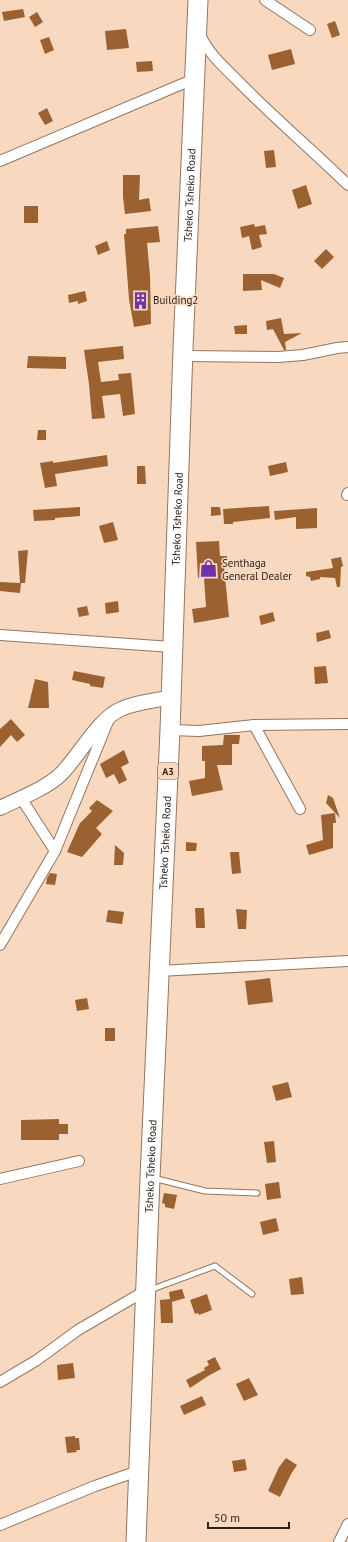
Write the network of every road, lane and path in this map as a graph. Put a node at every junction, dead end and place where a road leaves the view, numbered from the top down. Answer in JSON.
{"nodes":[{"id":1,"x":198,"y":0,"type":"edge"},
{"id":2,"x":265,"y":0,"type":"edge"},
{"id":3,"x":197,"y":27,"type":"junction"},
{"id":4,"x":310,"y":30,"type":"dead end"},
{"id":5,"x":194,"y":79,"type":"junction"},
{"id":6,"x":0,"y":161,"type":"edge"},
{"id":7,"x":348,"y":185,"type":"edge"},
{"id":8,"x":348,"y":348,"type":"edge"},
{"id":9,"x":183,"y":356,"type":"junction"},
{"id":10,"x":0,"y":635,"type":"edge"},
{"id":11,"x":172,"y":647,"type":"junction"},
{"id":12,"x":171,"y":697,"type":"junction"},
{"id":13,"x":110,"y":717,"type":"junction"},
{"id":14,"x":348,"y":724,"type":"edge"},
{"id":15,"x":254,"y":725,"type":"junction"},
{"id":16,"x":170,"y":730,"type":"junction"},
{"id":17,"x":21,"y":798,"type":"junction"},
{"id":18,"x":0,"y":808,"type":"edge"},
{"id":19,"x":300,"y":808,"type":"dead end"},
{"id":20,"x":56,"y":851,"type":"junction"},
{"id":21,"x":0,"y":945,"type":"edge"},
{"id":22,"x":348,"y":961,"type":"edge"},
{"id":23,"x":159,"y":970,"type":"junction"},
{"id":24,"x":79,"y":1161,"type":"dead end"},
{"id":25,"x":150,"y":1178,"type":"junction"},
{"id":26,"x":0,"y":1179,"type":"edge"},
{"id":27,"x":256,"y":1193,"type":"dead end"},
{"id":28,"x":145,"y":1291,"type":"junction"},
{"id":29,"x":252,"y":1294,"type":"dead end"},
{"id":30,"x":0,"y":1382,"type":"edge"},
{"id":31,"x":138,"y":1471,"type":"junction"},
{"id":32,"x":348,"y":1524,"type":"edge"},
{"id":33,"x":0,"y":1525,"type":"edge"},
{"id":34,"x":136,"y":1542,"type":"edge"},
{"id":35,"x":339,"y":1542,"type":"edge"}],
"edges":[{"from":1,"to":3,"type":"highway","name":"Tsheko Tsheko Road","number":"A3"},
{"from":2,"to":4,"type":"street"},
{"from":3,"to":5,"type":"highway","name":"Tsheko Tsheko Road","number":"A3"},
{"from":3,"to":7,"type":"street"},
{"from":5,"to":6,"type":"street"},
{"from":5,"to":9,"type":"highway","name":"Tsheko Tsheko Road","number":"A3"},
{"from":8,"to":9,"type":"street"},
{"from":9,"to":11,"type":"highway","name":"Tsheko Tsheko Road","number":"A3"},
{"from":10,"to":11,"type":"street"},
{"from":11,"to":12,"type":"highway","name":"Tsheko Tsheko Road","number":"A3"},
{"from":12,"to":13,"type":"street"},
{"from":12,"to":16,"type":"highway","name":"Tsheko Tsheko Road","number":"A3"},
{"from":13,"to":17,"type":"street"},
{"from":13,"to":20,"type":"street"},
{"from":14,"to":15,"type":"street"},
{"from":15,"to":16,"type":"street"},
{"from":15,"to":19,"type":"street"},
{"from":16,"to":23,"type":"highway","name":"Tsheko Tsheko Road","number":"A3"},
{"from":17,"to":18,"type":"street"},
{"from":17,"to":20,"type":"street"},
{"from":20,"to":21,"type":"street"},
{"from":22,"to":23,"type":"street"},
{"from":23,"to":25,"type":"highway","name":"Tsheko Tsheko Road","number":"A3"},
{"from":24,"to":26,"type":"street"},
{"from":25,"to":27,"type":"lane"},
{"from":25,"to":28,"type":"highway","name":"Tsheko Tsheko Road","number":"A3"},
{"from":28,"to":29,"type":"lane"},
{"from":28,"to":30,"type":"street"},
{"from":28,"to":31,"type":"highway","name":"Tsheko Tsheko Road","number":"A3"},
{"from":31,"to":33,"type":"street"},
{"from":31,"to":34,"type":"highway","name":"Tsheko Tsheko Road","number":"A3"},
{"from":32,"to":35,"type":"street"}]}
